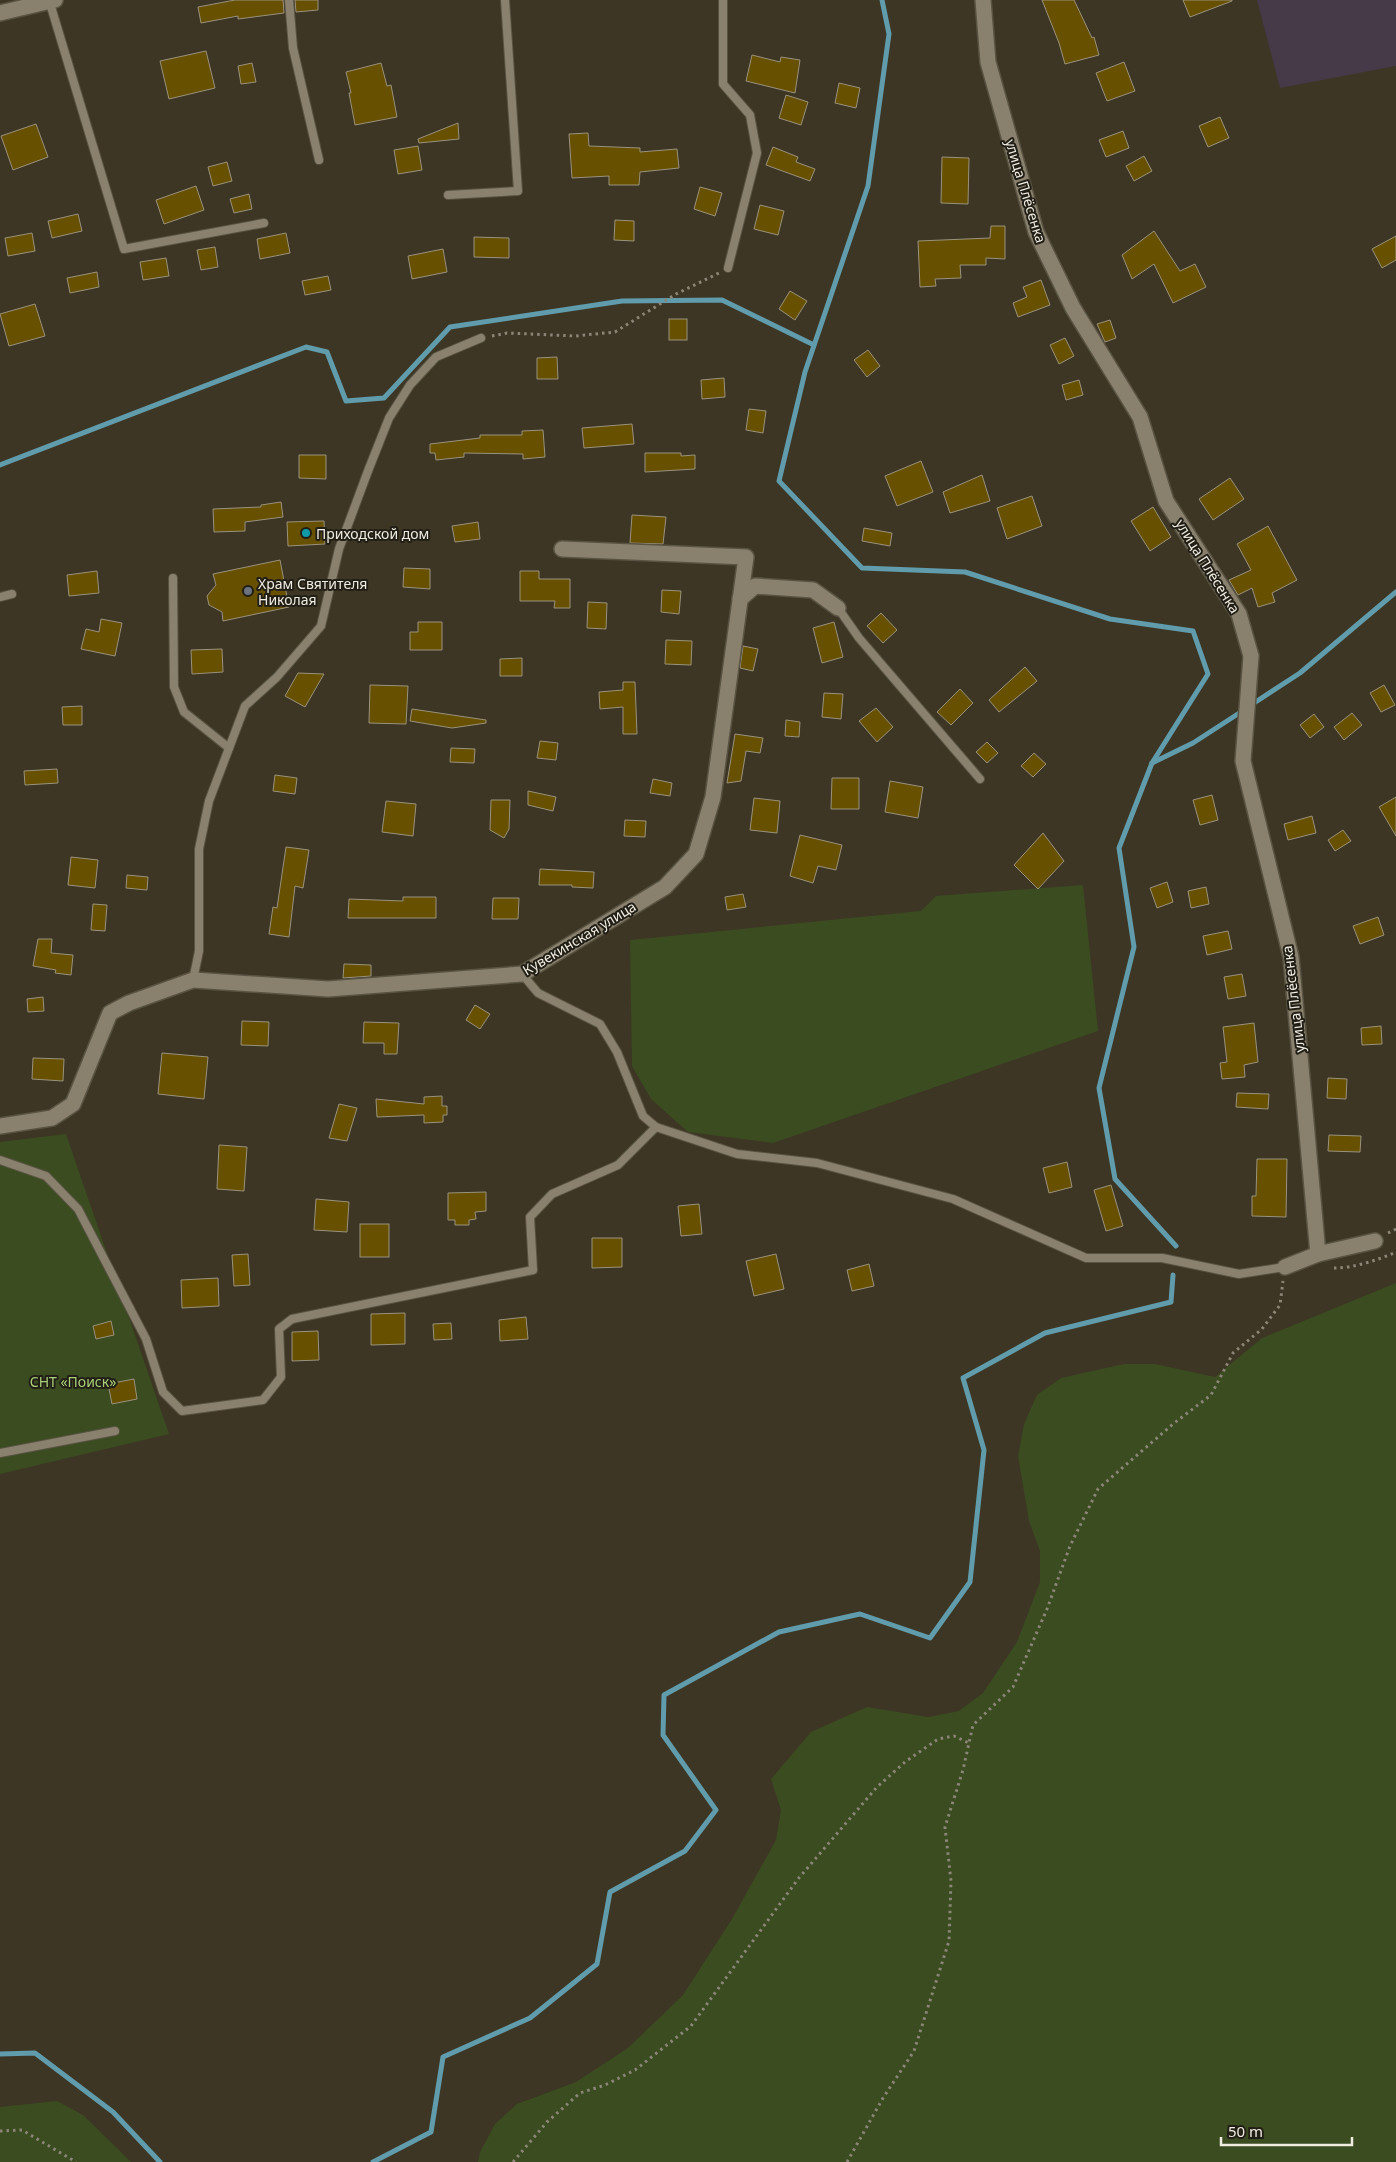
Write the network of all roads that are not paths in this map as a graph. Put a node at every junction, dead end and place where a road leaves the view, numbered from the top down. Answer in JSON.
{"nodes":[{"id":1,"x":51,"y":0,"type":"edge"},
{"id":2,"x":289,"y":0,"type":"edge"},
{"id":3,"x":505,"y":0,"type":"edge"},
{"id":4,"x":723,"y":0,"type":"edge"},
{"id":5,"x":983,"y":0,"type":"edge"},
{"id":6,"x":0,"y":13,"type":"edge"},
{"id":7,"x":319,"y":160,"type":"dead end"},
{"id":8,"x":448,"y":195,"type":"dead end"},
{"id":9,"x":264,"y":223,"type":"dead end"},
{"id":10,"x":728,"y":268,"type":"road end"},
{"id":11,"x":481,"y":338,"type":"road end"},
{"id":12,"x":562,"y":549,"type":"dead end"},
{"id":13,"x":173,"y":578,"type":"dead end"},
{"id":14,"x":12,"y":594,"type":"dead end"},
{"id":15,"x":0,"y":597,"type":"edge"},
{"id":16,"x":740,"y":599,"type":"junction"},
{"id":17,"x":838,"y":608,"type":"joint"},
{"id":18,"x":230,"y":748,"type":"junction"},
{"id":19,"x":980,"y":779,"type":"dead end"},
{"id":20,"x":522,"y":974,"type":"junction"},
{"id":21,"x":193,"y":980,"type":"junction"},
{"id":22,"x":0,"y":1126,"type":"edge"},
{"id":23,"x":656,"y":1127,"type":"junction"},
{"id":24,"x":0,"y":1160,"type":"edge"},
{"id":25,"x":1375,"y":1241,"type":"dead end"},
{"id":26,"x":1318,"y":1254,"type":"junction"},
{"id":27,"x":1285,"y":1267,"type":"joint"},
{"id":28,"x":115,"y":1431,"type":"dead end"},
{"id":29,"x":0,"y":1453,"type":"edge"}],
"edges":[{"from":1,"to":6,"type":"street"},
{"from":1,"to":9,"type":"lane"},
{"from":2,"to":7,"type":"lane"},
{"from":3,"to":8,"type":"lane"},
{"from":4,"to":10,"type":"lane"},
{"from":5,"to":26,"type":"street","name":"улица Плёсенка"},
{"from":11,"to":18,"type":"lane"},
{"from":12,"to":16,"type":"street","name":"Кувекинская улица"},
{"from":13,"to":18,"type":"lane"},
{"from":14,"to":15,"type":"lane"},
{"from":16,"to":17,"type":"street"},
{"from":16,"to":20,"type":"street","name":"Кувекинская улица"},
{"from":17,"to":19,"type":"lane"},
{"from":18,"to":21,"type":"lane"},
{"from":20,"to":21,"type":"street","name":"Кувекинская улица"},
{"from":20,"to":23,"type":"lane"},
{"from":21,"to":22,"type":"street","name":"Кувекинская улица"},
{"from":23,"to":24,"type":"lane"},
{"from":23,"to":27,"type":"lane"},
{"from":25,"to":26,"type":"street"},
{"from":26,"to":27,"type":"street"},
{"from":28,"to":29,"type":"lane"}]}
